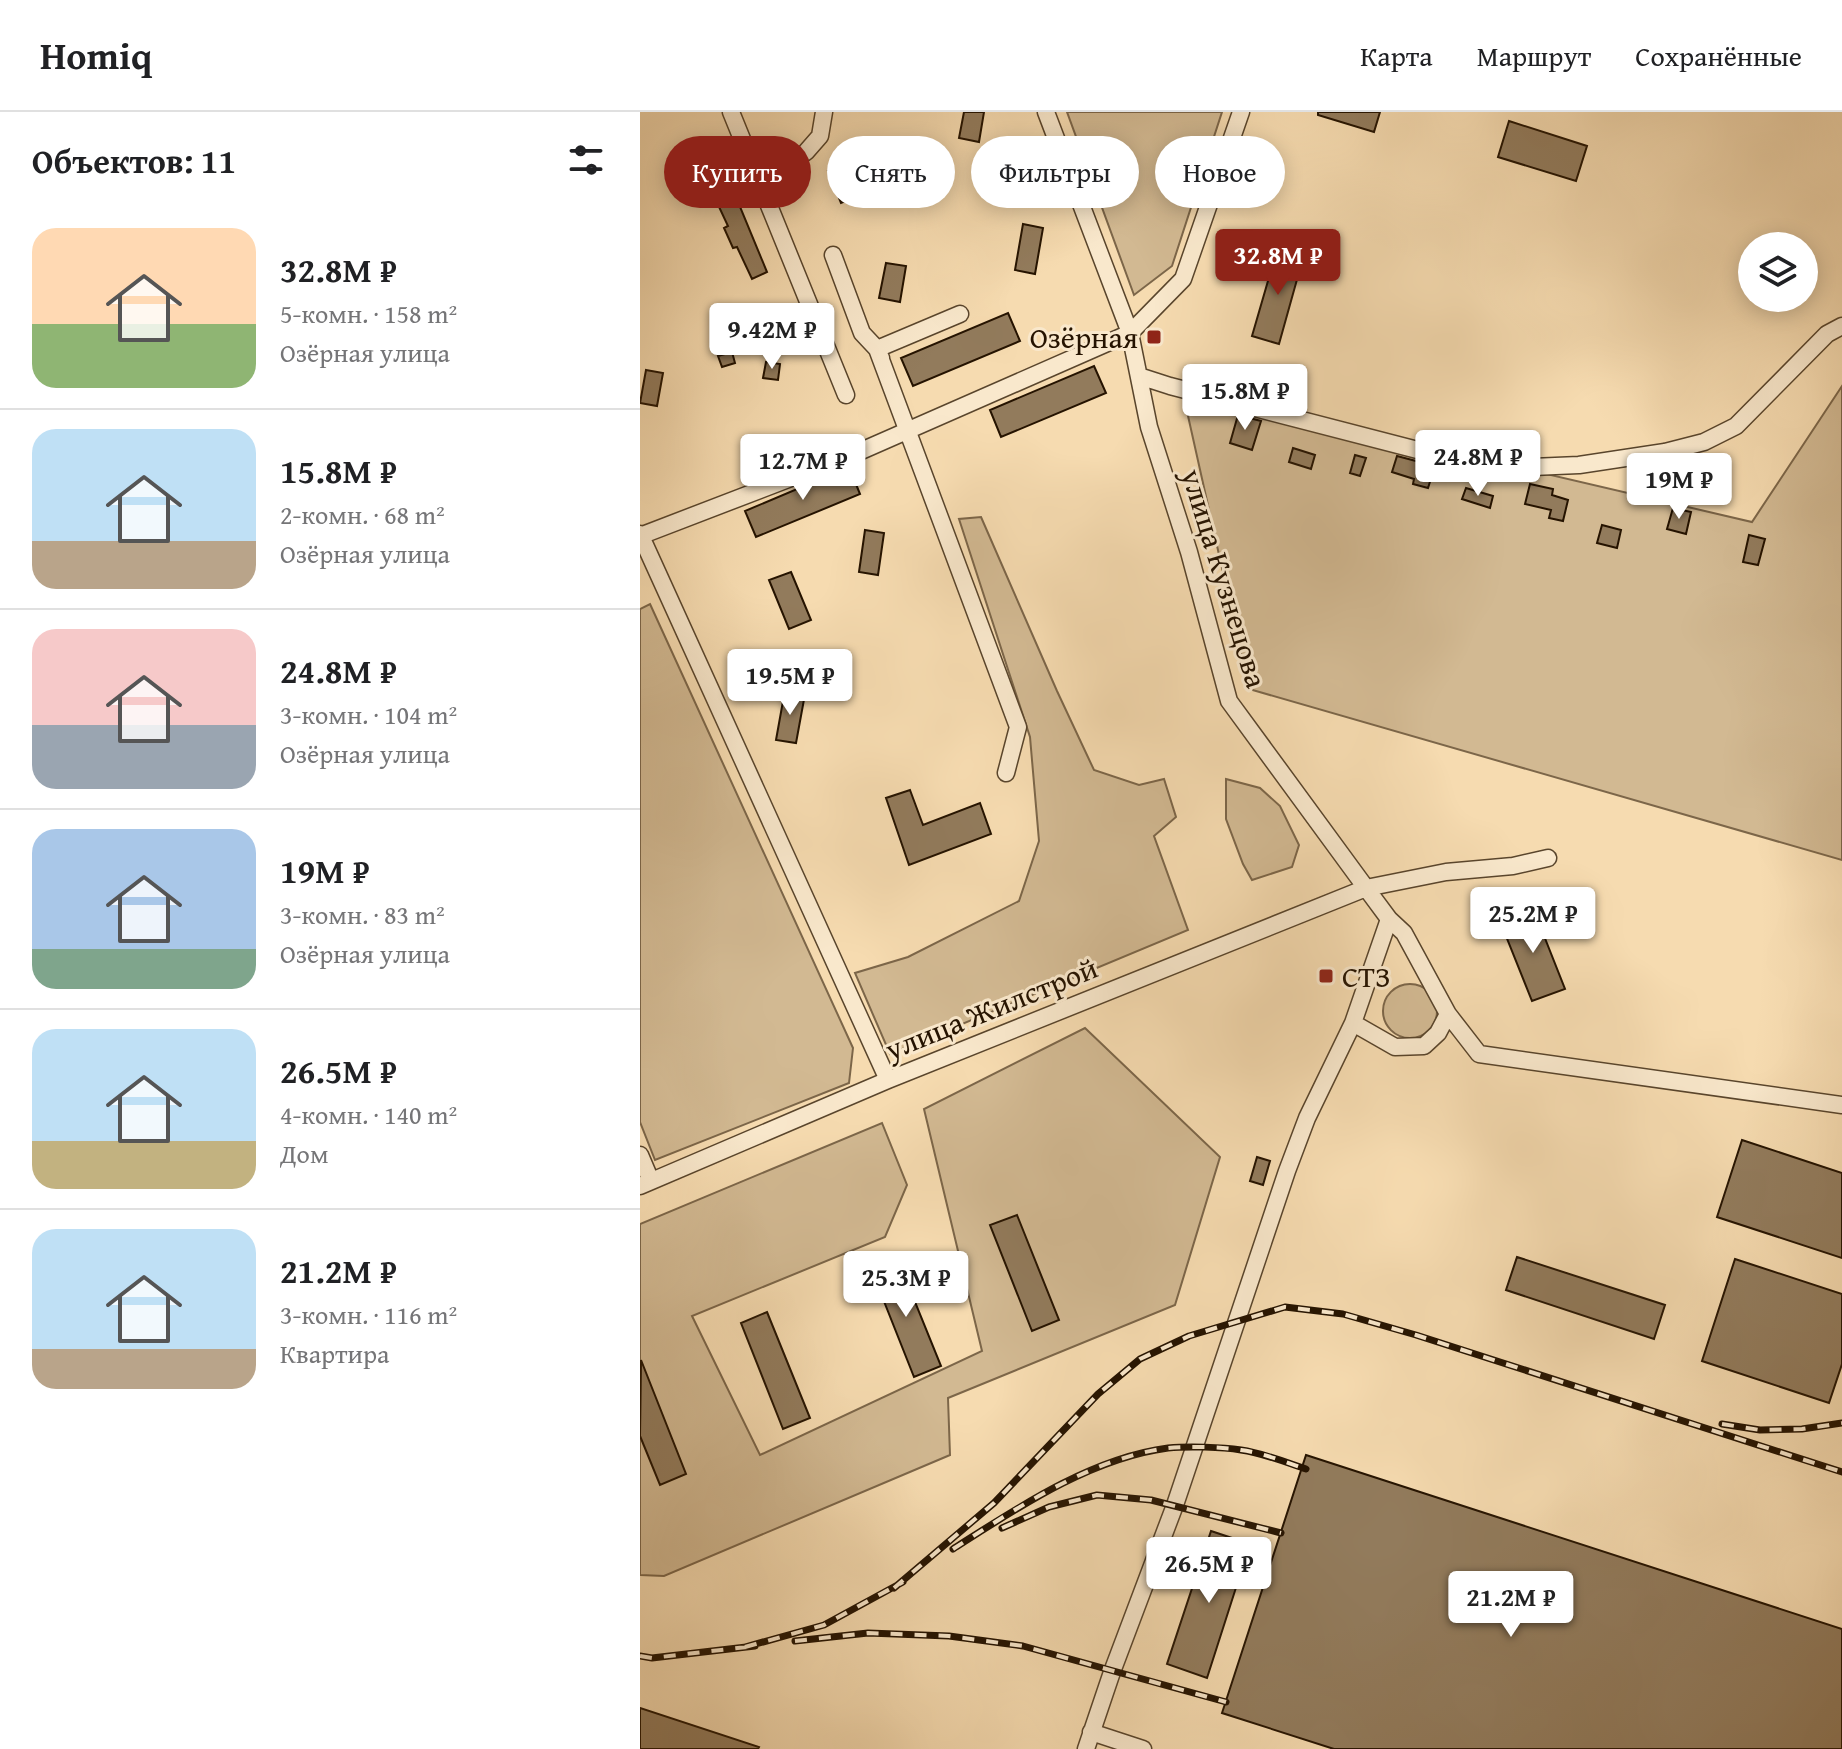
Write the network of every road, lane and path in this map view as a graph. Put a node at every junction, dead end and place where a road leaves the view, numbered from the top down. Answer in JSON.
{"nodes":[{"id":1,"x":732,"y":112,"type":"edge"},
{"id":2,"x":824,"y":112,"type":"edge"},
{"id":3,"x":1046,"y":112,"type":"edge"},
{"id":4,"x":1241,"y":112,"type":"edge"},
{"id":5,"x":811,"y":146,"type":"edge"},
{"id":6,"x":833,"y":255,"type":"dead end"},
{"id":7,"x":960,"y":314,"type":"dead end"},
{"id":8,"x":1842,"y":326,"type":"edge"},
{"id":9,"x":1130,"y":333,"type":"junction"},
{"id":10,"x":877,"y":349,"type":"junction"},
{"id":11,"x":1139,"y":376,"type":"junction"},
{"id":12,"x":846,"y":395,"type":"dead end"},
{"id":13,"x":908,"y":430,"type":"junction"},
{"id":14,"x":640,"y":535,"type":"edge"},
{"id":15,"x":1006,"y":773,"type":"dead end"},
{"id":16,"x":1548,"y":858,"type":"dead end"},
{"id":17,"x":1366,"y":888,"type":"junction"},
{"id":18,"x":1389,"y":919,"type":"junction"},
{"id":19,"x":1448,"y":1014,"type":"junction"},
{"id":20,"x":1353,"y":1023,"type":"junction"},
{"id":21,"x":888,"y":1080,"type":"junction"},
{"id":22,"x":1842,"y":1105,"type":"edge"},
{"id":23,"x":640,"y":1155,"type":"edge"},
{"id":24,"x":645,"y":1184,"type":"edge"},
{"id":25,"x":1091,"y":1732,"type":"junction"},
{"id":26,"x":1086,"y":1749,"type":"edge"},
{"id":27,"x":1143,"y":1749,"type":"edge"}],
"edges":[{"from":1,"to":12,"type":"street"},
{"from":2,"to":5,"type":"street"},
{"from":3,"to":9,"type":"street","name":"улица Кузнецова"},
{"from":4,"to":9,"type":"street"},
{"from":6,"to":10,"type":"street"},
{"from":7,"to":10,"type":"street"},
{"from":8,"to":11,"type":"street"},
{"from":9,"to":11,"type":"street","name":"улица Кузнецова"},
{"from":9,"to":13,"type":"street"},
{"from":10,"to":13,"type":"street"},
{"from":11,"to":17,"type":"street","name":"улица Кузнецова"},
{"from":13,"to":14,"type":"street"},
{"from":13,"to":15,"type":"street"},
{"from":14,"to":21,"type":"street"},
{"from":16,"to":17,"type":"street","name":"улица Жилстрой"},
{"from":17,"to":18,"type":"street","name":"улица Кузнецова"},
{"from":17,"to":21,"type":"street","name":"улица Жилстрой"},
{"from":18,"to":19,"type":"street","name":"улица Кузнецова"},
{"from":18,"to":20,"type":"street"},
{"from":19,"to":20,"type":"street"},
{"from":19,"to":22,"type":"street","name":"улица Кузнецова"},
{"from":20,"to":25,"type":"street"},
{"from":21,"to":24,"type":"street","name":"улица Жилстрой"},
{"from":23,"to":24,"type":"street"},
{"from":25,"to":26,"type":"street"},
{"from":25,"to":27,"type":"street"}]}
